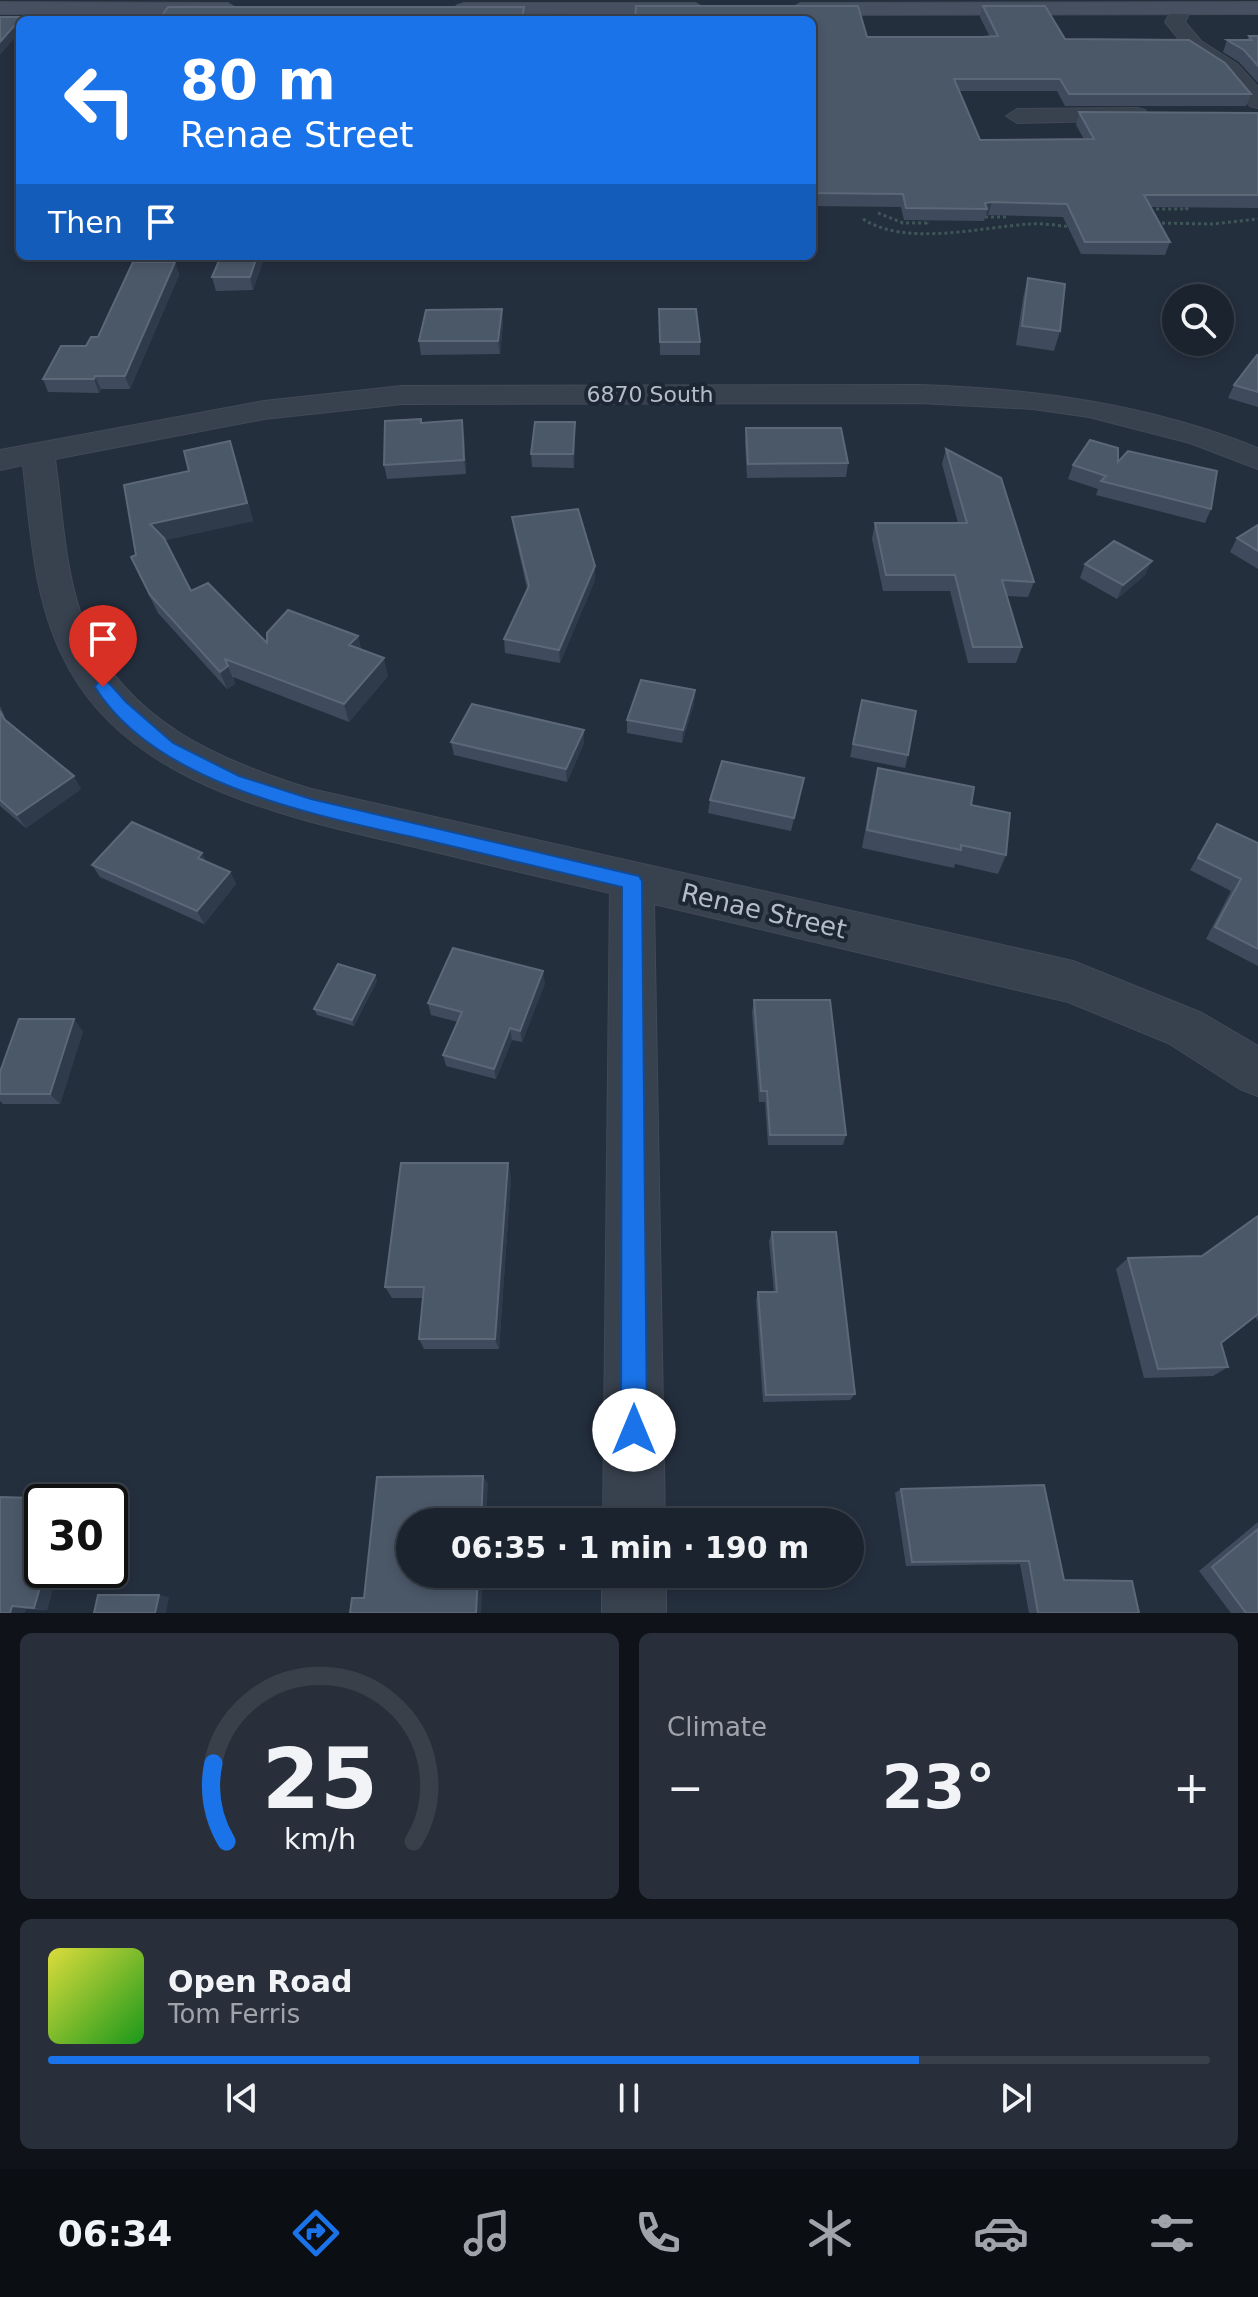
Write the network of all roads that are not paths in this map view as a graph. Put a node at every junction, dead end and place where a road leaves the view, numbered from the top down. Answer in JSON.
{"nodes":[{"id":1,"x":572,"y":4,"type":"edge"},
{"id":2,"x":1179,"y":4,"type":"edge"},
{"id":3,"x":0,"y":8,"type":"edge"},
{"id":4,"x":1258,"y":8,"type":"edge"},
{"id":5,"x":255,"y":9,"type":"edge"},
{"id":6,"x":445,"y":9,"type":"edge"},
{"id":7,"x":714,"y":9,"type":"edge"},
{"id":8,"x":777,"y":9,"type":"edge"},
{"id":9,"x":1230,"y":68,"type":"junction"},
{"id":10,"x":1258,"y":101,"type":"edge"},
{"id":11,"x":1167,"y":115,"type":"edge"},
{"id":12,"x":1017,"y":116,"type":"dead end"},
{"id":13,"x":19,"y":457,"type":"edge"},
{"id":14,"x":1258,"y":459,"type":"edge"},
{"id":15,"x":632,"y":881,"type":"junction"},
{"id":16,"x":1258,"y":1073,"type":"edge"},
{"id":17,"x":634,"y":1508,"type":"edge"},
{"id":18,"x":634,"y":1588,"type":"edge"},
{"id":19,"x":634,"y":1613,"type":"edge"}],
"edges":[{"from":1,"to":6,"type":"main road"},
{"from":1,"to":7,"type":"main road"},
{"from":2,"to":4,"type":"main road"},
{"from":2,"to":8,"type":"main road"},
{"from":2,"to":9,"type":"street"},
{"from":2,"to":9,"type":"street"},
{"from":3,"to":5,"type":"main road"},
{"from":9,"to":10,"type":"street"},
{"from":11,"to":12,"type":"street"},
{"from":13,"to":14,"type":"street","name":"6870 South"},
{"from":13,"to":15,"type":"street","name":"Renae Street"},
{"from":15,"to":16,"type":"street","name":"Renae Street"},
{"from":15,"to":17,"type":"street"},
{"from":18,"to":19,"type":"street"}]}
